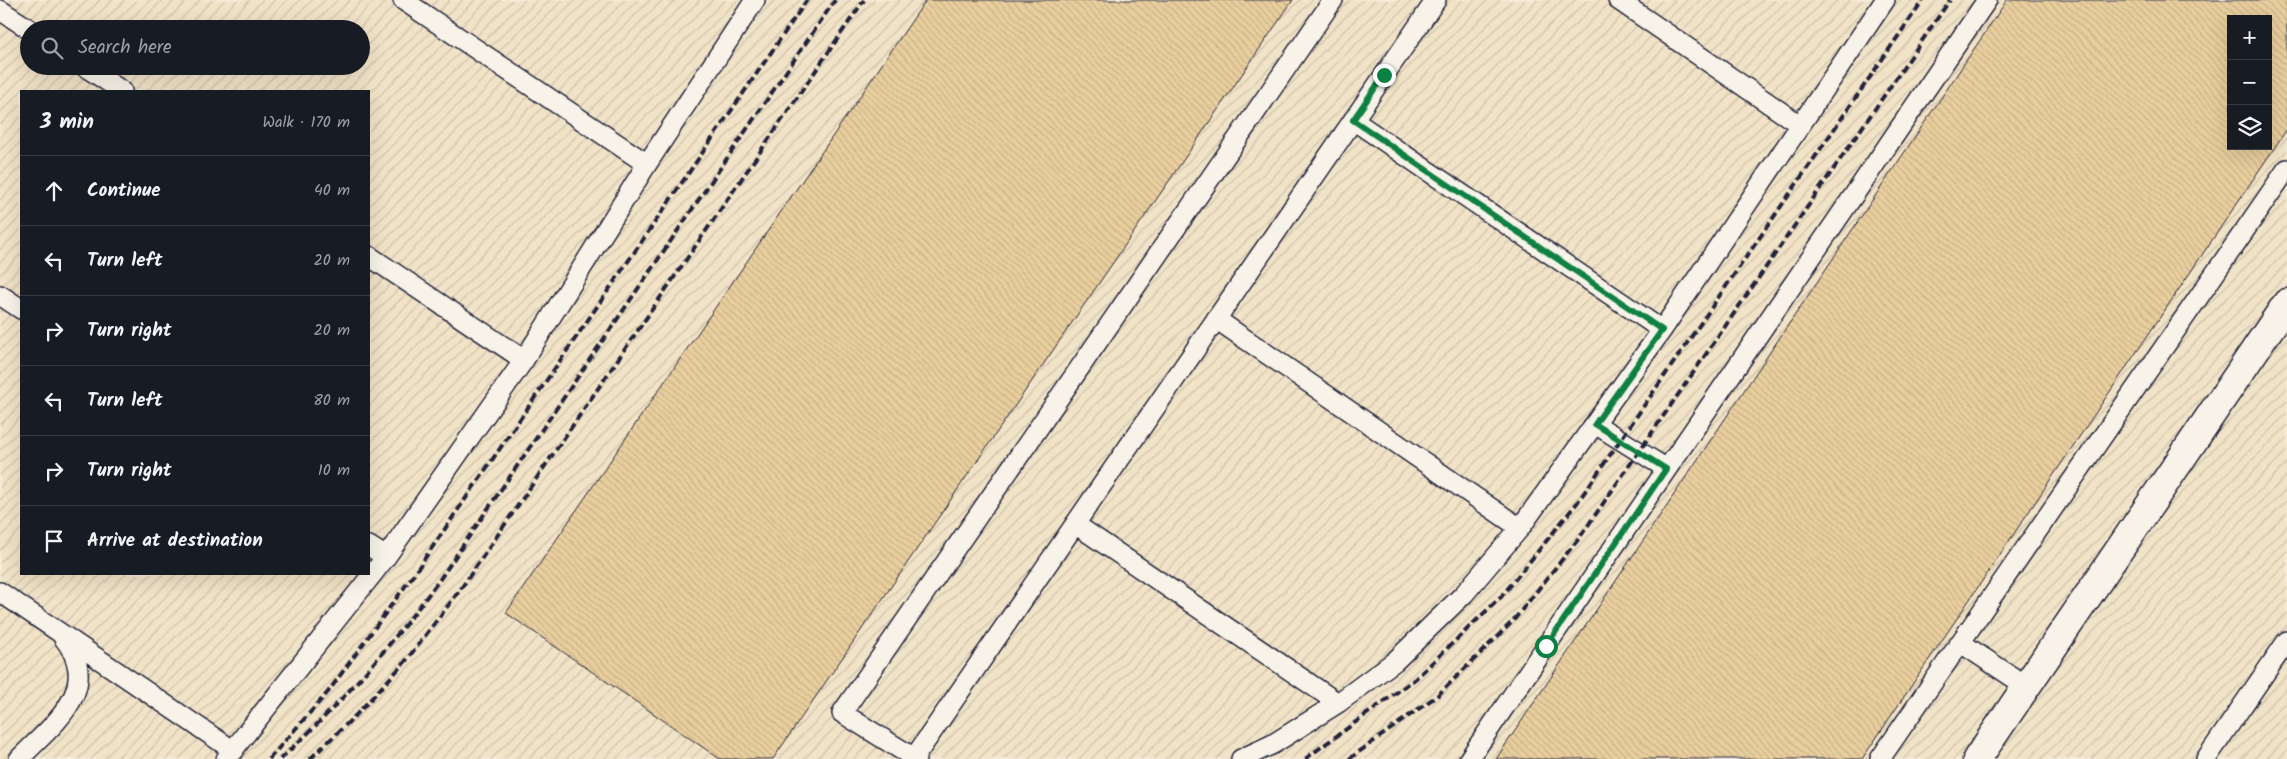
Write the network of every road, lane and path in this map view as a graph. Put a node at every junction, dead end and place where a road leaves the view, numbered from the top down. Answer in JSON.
{"nodes":[{"id":1,"x":403,"y":0,"type":"edge"},
{"id":2,"x":755,"y":0,"type":"edge"},
{"id":3,"x":1333,"y":0,"type":"edge"},
{"id":4,"x":1436,"y":0,"type":"edge"},
{"id":5,"x":1618,"y":0,"type":"edge"},
{"id":6,"x":1884,"y":0,"type":"edge"},
{"id":7,"x":1987,"y":0,"type":"edge"},
{"id":8,"x":0,"y":10,"type":"edge"},
{"id":9,"x":20,"y":23,"type":"edge"},
{"id":10,"x":98,"y":75,"type":"edge"},
{"id":11,"x":120,"y":90,"type":"edge"},
{"id":12,"x":1353,"y":120,"type":"junction"},
{"id":13,"x":1800,"y":125,"type":"junction"},
{"id":14,"x":647,"y":164,"type":"junction"},
{"id":15,"x":2287,"y":169,"type":"edge"},
{"id":16,"x":370,"y":257,"type":"edge"},
{"id":17,"x":0,"y":295,"type":"edge"},
{"id":18,"x":2287,"y":303,"type":"edge"},
{"id":19,"x":20,"y":308,"type":"edge"},
{"id":20,"x":1216,"y":319,"type":"junction"},
{"id":21,"x":1662,"y":330,"type":"junction"},
{"id":22,"x":524,"y":360,"type":"junction"},
{"id":23,"x":1595,"y":424,"type":"junction"},
{"id":24,"x":1666,"y":469,"type":"junction"},
{"id":25,"x":1075,"y":524,"type":"junction"},
{"id":26,"x":1520,"y":528,"type":"junction"},
{"id":27,"x":370,"y":547,"type":"edge"},
{"id":28,"x":386,"y":557,"type":"junction"},
{"id":29,"x":0,"y":592,"type":"edge"},
{"id":30,"x":59,"y":632,"type":"junction"},
{"id":31,"x":2287,"y":641,"type":"edge"},
{"id":32,"x":1961,"y":643,"type":"junction"},
{"id":33,"x":2026,"y":686,"type":"junction"},
{"id":34,"x":1338,"y":703,"type":"junction"},
{"id":35,"x":230,"y":755,"type":"edge"},
{"id":36,"x":915,"y":758,"type":"edge"},
{"id":37,"x":19,"y":759,"type":"edge"},
{"id":38,"x":1242,"y":759,"type":"edge"},
{"id":39,"x":1469,"y":759,"type":"edge"},
{"id":40,"x":1880,"y":759,"type":"edge"},
{"id":41,"x":1977,"y":759,"type":"edge"},
{"id":42,"x":2206,"y":759,"type":"edge"}],
"edges":[{"from":1,"to":14,"type":"lane"},
{"from":2,"to":14,"type":"lane"},
{"from":3,"to":36,"type":"lane"},
{"from":4,"to":12,"type":"lane"},
{"from":5,"to":13,"type":"lane"},
{"from":6,"to":13,"type":"lane"},
{"from":7,"to":24,"type":"lane"},
{"from":8,"to":9,"type":"lane"},
{"from":10,"to":11,"type":"lane"},
{"from":12,"to":20,"type":"lane"},
{"from":12,"to":21,"type":"lane"},
{"from":13,"to":21,"type":"lane"},
{"from":14,"to":22,"type":"lane"},
{"from":15,"to":32,"type":"lane"},
{"from":16,"to":22,"type":"lane"},
{"from":17,"to":19,"type":"lane"},
{"from":18,"to":33,"type":"street"},
{"from":20,"to":25,"type":"lane"},
{"from":20,"to":26,"type":"lane"},
{"from":21,"to":23,"type":"lane"},
{"from":22,"to":28,"type":"lane"},
{"from":23,"to":24,"type":"lane"},
{"from":23,"to":26,"type":"lane"},
{"from":24,"to":39,"type":"lane"},
{"from":25,"to":34,"type":"lane"},
{"from":25,"to":36,"type":"lane"},
{"from":26,"to":34,"type":"lane"},
{"from":27,"to":28,"type":"lane"},
{"from":28,"to":35,"type":"lane"},
{"from":29,"to":30,"type":"lane"},
{"from":30,"to":35,"type":"lane"},
{"from":30,"to":37,"type":"lane"},
{"from":31,"to":42,"type":"lane"},
{"from":32,"to":33,"type":"lane"},
{"from":32,"to":40,"type":"lane"},
{"from":33,"to":41,"type":"street"},
{"from":34,"to":38,"type":"lane"}]}
